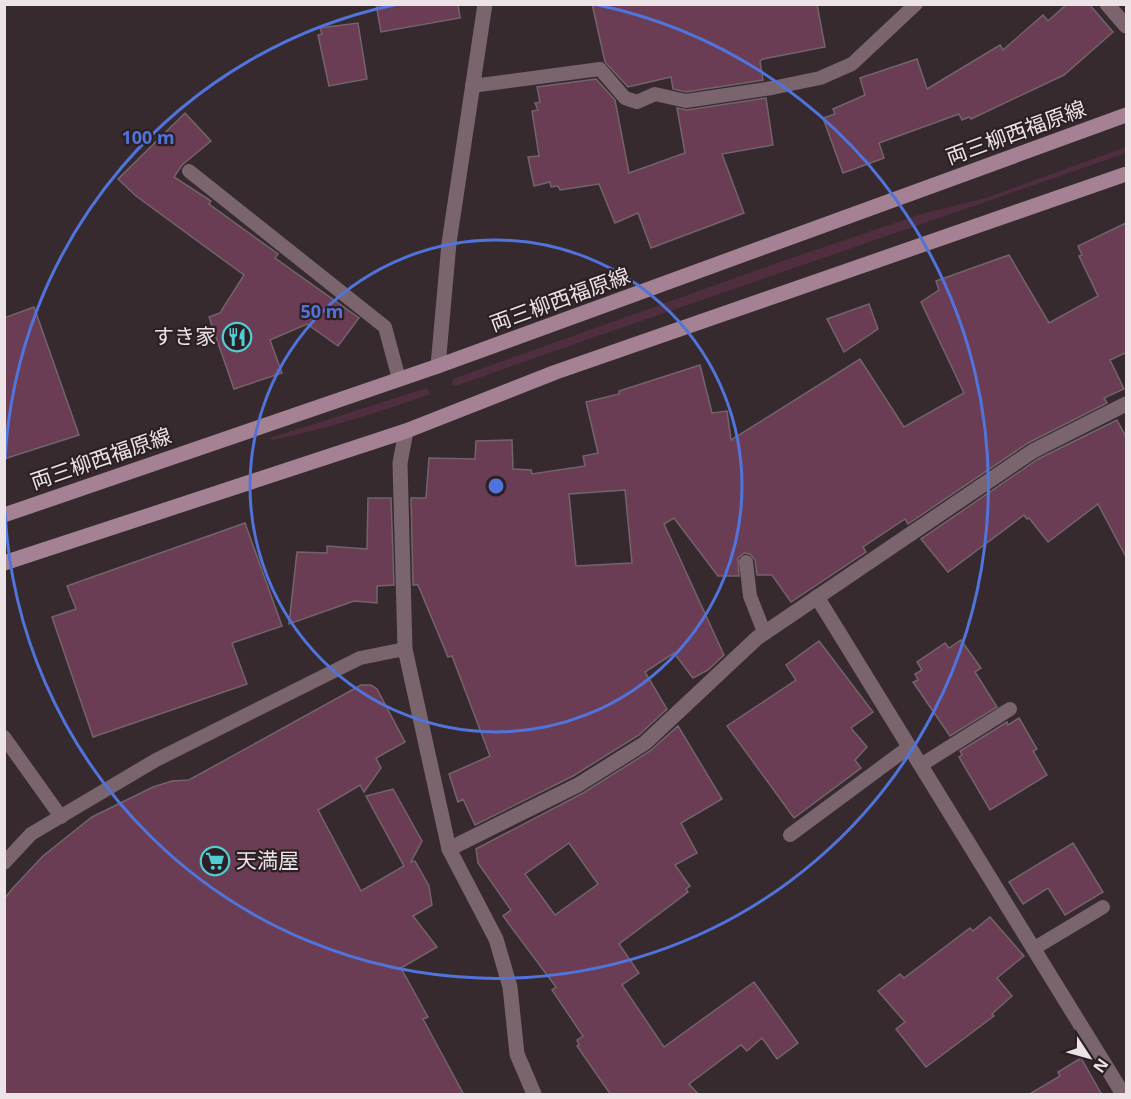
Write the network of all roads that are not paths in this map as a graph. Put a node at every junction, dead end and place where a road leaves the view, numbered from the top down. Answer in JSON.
{"nodes":[{"id":1,"x":486,"y":4,"type":"edge"},
{"id":2,"x":916,"y":4,"type":"edge"},
{"id":3,"x":1107,"y":4,"type":"edge"},
{"id":4,"x":1126,"y":26,"type":"edge"},
{"id":5,"x":472,"y":86,"type":"junction"},
{"id":6,"x":1126,"y":116,"type":"edge"},
{"id":7,"x":189,"y":171,"type":"dead end"},
{"id":8,"x":1126,"y":174,"type":"edge"},
{"id":9,"x":438,"y":366,"type":"junction"},
{"id":10,"x":399,"y":379,"type":"junction"},
{"id":11,"x":1126,"y":404,"type":"edge"},
{"id":12,"x":406,"y":431,"type":"junction"},
{"id":13,"x":4,"y":515,"type":"edge"},
{"id":14,"x":746,"y":562,"type":"dead end"},
{"id":15,"x":4,"y":563,"type":"edge"},
{"id":16,"x":817,"y":597,"type":"junction"},
{"id":17,"x":764,"y":632,"type":"junction"},
{"id":18,"x":405,"y":649,"type":"junction"},
{"id":19,"x":1010,"y":709,"type":"dead end"},
{"id":20,"x":4,"y":737,"type":"edge"},
{"id":21,"x":909,"y":747,"type":"junction"},
{"id":22,"x":921,"y":765,"type":"junction"},
{"id":23,"x":61,"y":817,"type":"junction"},
{"id":24,"x":790,"y":835,"type":"dead end"},
{"id":25,"x":449,"y":849,"type":"junction"},
{"id":26,"x":4,"y":863,"type":"edge"},
{"id":27,"x":1103,"y":908,"type":"dead end"},
{"id":28,"x":1033,"y":949,"type":"junction"},
{"id":29,"x":534,"y":1095,"type":"edge"},
{"id":30,"x":1123,"y":1095,"type":"edge"}],
"edges":[{"from":1,"to":5,"type":"street"},
{"from":2,"to":5,"type":"lane"},
{"from":3,"to":4,"type":"street"},
{"from":5,"to":9,"type":"street"},
{"from":6,"to":9,"type":"main road","name":"両三柳西福原線"},
{"from":7,"to":10,"type":"lane"},
{"from":8,"to":12,"type":"main road"},
{"from":9,"to":10,"type":"main road","name":"両三柳西福原線"},
{"from":10,"to":13,"type":"main road","name":"両三柳西福原線"},
{"from":11,"to":16,"type":"street"},
{"from":12,"to":15,"type":"main road"},
{"from":12,"to":18,"type":"street"},
{"from":14,"to":17,"type":"lane"},
{"from":16,"to":17,"type":"street"},
{"from":16,"to":21,"type":"street"},
{"from":17,"to":25,"type":"street"},
{"from":18,"to":23,"type":"lane"},
{"from":18,"to":25,"type":"street"},
{"from":19,"to":22,"type":"lane"},
{"from":20,"to":23,"type":"lane"},
{"from":21,"to":22,"type":"street"},
{"from":21,"to":24,"type":"lane"},
{"from":22,"to":28,"type":"street"},
{"from":23,"to":26,"type":"lane"},
{"from":25,"to":29,"type":"street"},
{"from":27,"to":28,"type":"lane"},
{"from":28,"to":30,"type":"street"}]}
